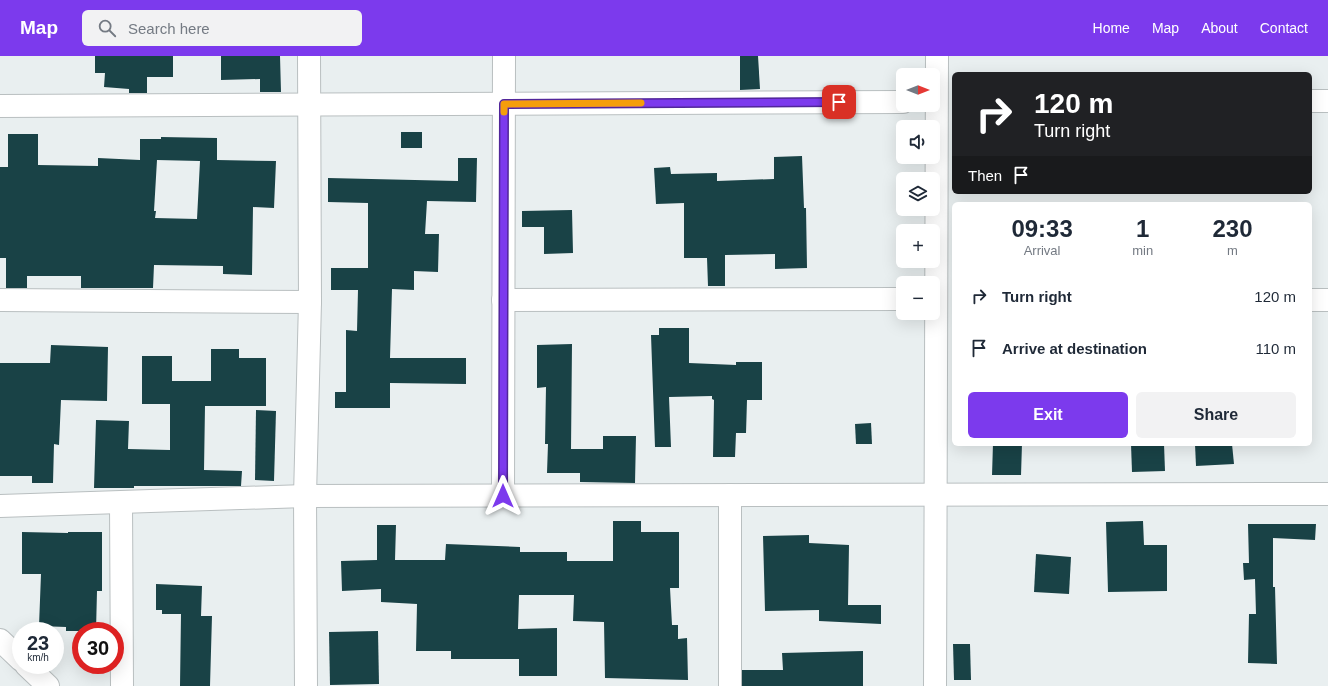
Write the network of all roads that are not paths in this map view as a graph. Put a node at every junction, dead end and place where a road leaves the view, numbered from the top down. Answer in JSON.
{"nodes":[{"id":1,"x":309,"y":56,"type":"edge"},
{"id":2,"x":504,"y":56,"type":"edge"},
{"id":3,"x":937,"y":56,"type":"edge"},
{"id":4,"x":1312,"y":101,"type":"edge"},
{"id":5,"x":1328,"y":101,"type":"edge"},
{"id":6,"x":896,"y":102,"type":"edge"},
{"id":7,"x":941,"y":102,"type":"edge"},
{"id":8,"x":309,"y":104,"type":"junction"},
{"id":9,"x":504,"y":104,"type":"junction"},
{"id":10,"x":0,"y":106,"type":"edge"},
{"id":11,"x":896,"y":299,"type":"edge"},
{"id":12,"x":941,"y":299,"type":"edge"},
{"id":13,"x":0,"y":300,"type":"edge"},
{"id":14,"x":503,"y":300,"type":"junction"},
{"id":15,"x":1312,"y":300,"type":"edge"},
{"id":16,"x":1328,"y":300,"type":"edge"},
{"id":17,"x":310,"y":302,"type":"junction"},
{"id":18,"x":1328,"y":494,"type":"edge"},
{"id":19,"x":730,"y":495,"type":"junction"},
{"id":20,"x":936,"y":495,"type":"junction"},
{"id":21,"x":304,"y":496,"type":"junction"},
{"id":22,"x":503,"y":496,"type":"junction"},
{"id":23,"x":121,"y":503,"type":"junction"},
{"id":24,"x":0,"y":506,"type":"edge"},
{"id":25,"x":0,"y":640,"type":"edge"},
{"id":26,"x":12,"y":651,"type":"edge"},
{"id":27,"x":35,"y":674,"type":"edge"},
{"id":28,"x":48,"y":686,"type":"edge"},
{"id":29,"x":122,"y":686,"type":"edge"},
{"id":30,"x":306,"y":686,"type":"edge"},
{"id":31,"x":730,"y":686,"type":"edge"},
{"id":32,"x":935,"y":686,"type":"edge"}],
"edges":[{"from":1,"to":8,"type":"street"},
{"from":2,"to":9,"type":"street"},
{"from":3,"to":7,"type":"street"},
{"from":4,"to":5,"type":"street"},
{"from":6,"to":9,"type":"street"},
{"from":7,"to":12,"type":"street"},
{"from":8,"to":9,"type":"street"},
{"from":8,"to":10,"type":"street"},
{"from":8,"to":17,"type":"street"},
{"from":9,"to":14,"type":"street"},
{"from":11,"to":14,"type":"street"},
{"from":12,"to":20,"type":"street"},
{"from":13,"to":17,"type":"street"},
{"from":14,"to":22,"type":"street"},
{"from":15,"to":16,"type":"street"},
{"from":17,"to":21,"type":"street"},
{"from":18,"to":20,"type":"street"},
{"from":19,"to":20,"type":"street"},
{"from":19,"to":22,"type":"street"},
{"from":19,"to":31,"type":"street"},
{"from":20,"to":32,"type":"street"},
{"from":21,"to":22,"type":"street"},
{"from":21,"to":23,"type":"street"},
{"from":21,"to":30,"type":"street"},
{"from":23,"to":24,"type":"street"},
{"from":23,"to":29,"type":"street"},
{"from":25,"to":26,"type":"street"},
{"from":27,"to":28,"type":"street"}]}
